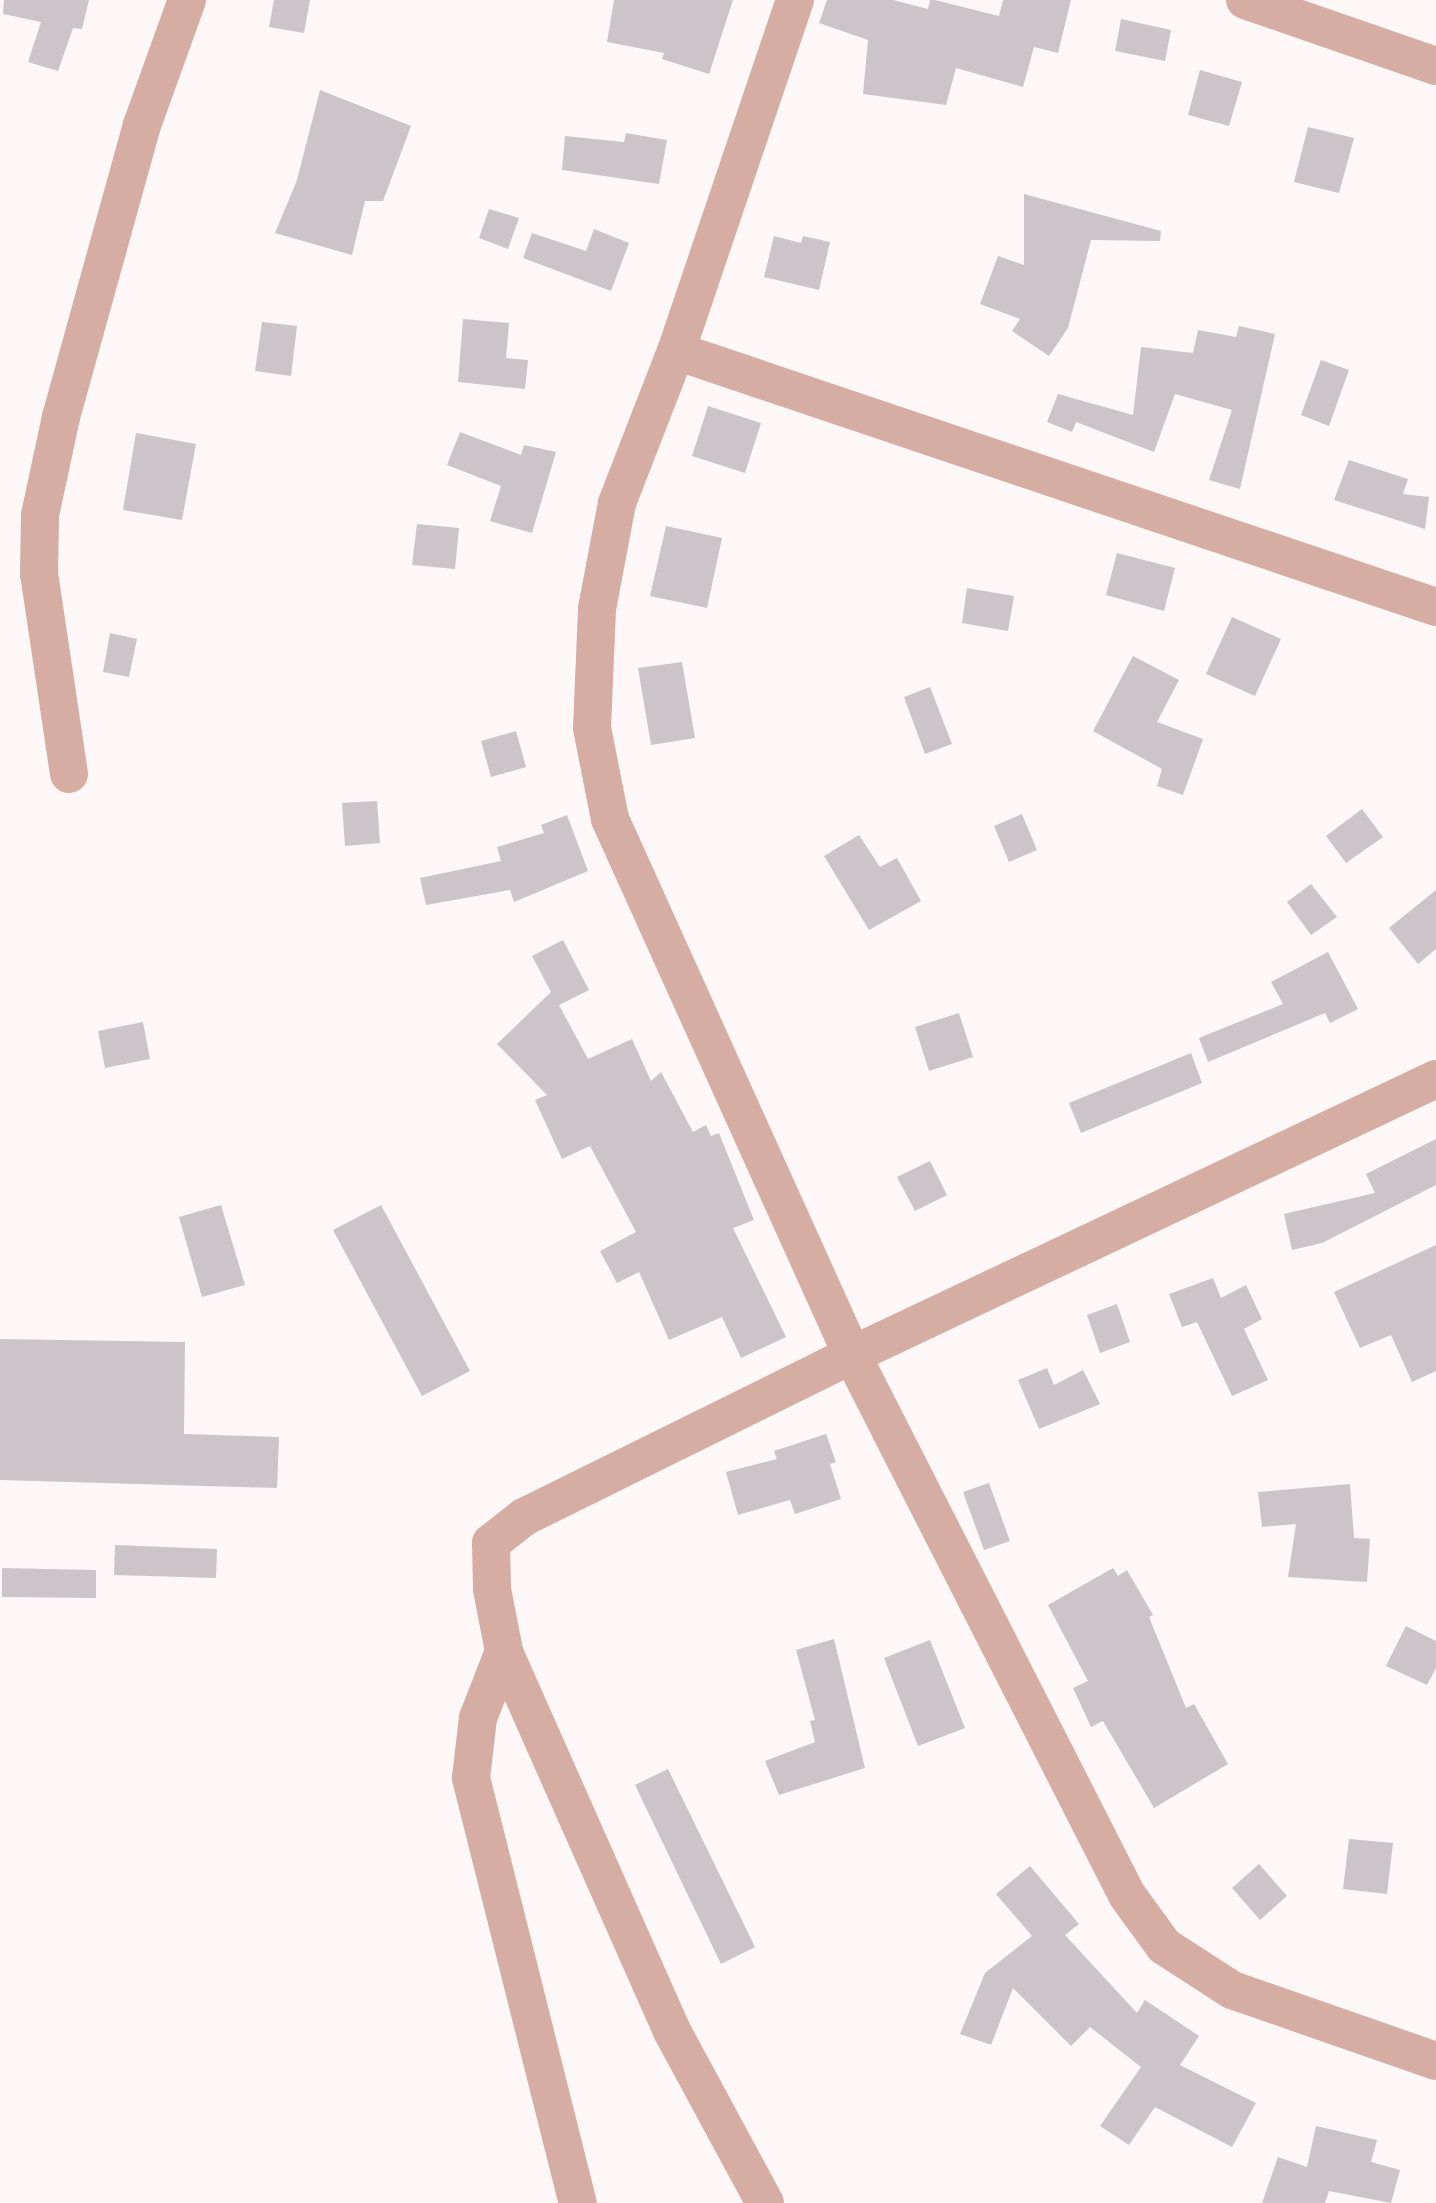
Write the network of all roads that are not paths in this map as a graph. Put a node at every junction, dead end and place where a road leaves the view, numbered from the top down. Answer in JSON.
{"nodes":[{"id":1,"x":187,"y":0,"type":"edge"},
{"id":2,"x":795,"y":0,"type":"edge"},
{"id":3,"x":1245,"y":0,"type":"edge"},
{"id":4,"x":1436,"y":66,"type":"edge"},
{"id":5,"x":676,"y":351,"type":"junction"},
{"id":6,"x":1436,"y":607,"type":"edge"},
{"id":7,"x":69,"y":774,"type":"dead end"},
{"id":8,"x":1436,"y":1079,"type":"edge"},
{"id":9,"x":852,"y":1355,"type":"junction"},
{"id":10,"x":504,"y":1651,"type":"junction"},
{"id":11,"x":1436,"y":2061,"type":"edge"},
{"id":12,"x":578,"y":2203,"type":"edge"},
{"id":13,"x":765,"y":2203,"type":"edge"}],
"edges":[{"from":1,"to":7,"type":"street"},
{"from":2,"to":5,"type":"street"},
{"from":3,"to":4,"type":"street"},
{"from":5,"to":6,"type":"street"},
{"from":5,"to":9,"type":"street"},
{"from":8,"to":9,"type":"street"},
{"from":9,"to":10,"type":"street"},
{"from":9,"to":11,"type":"street"},
{"from":10,"to":12,"type":"street"},
{"from":10,"to":13,"type":"street"}]}
